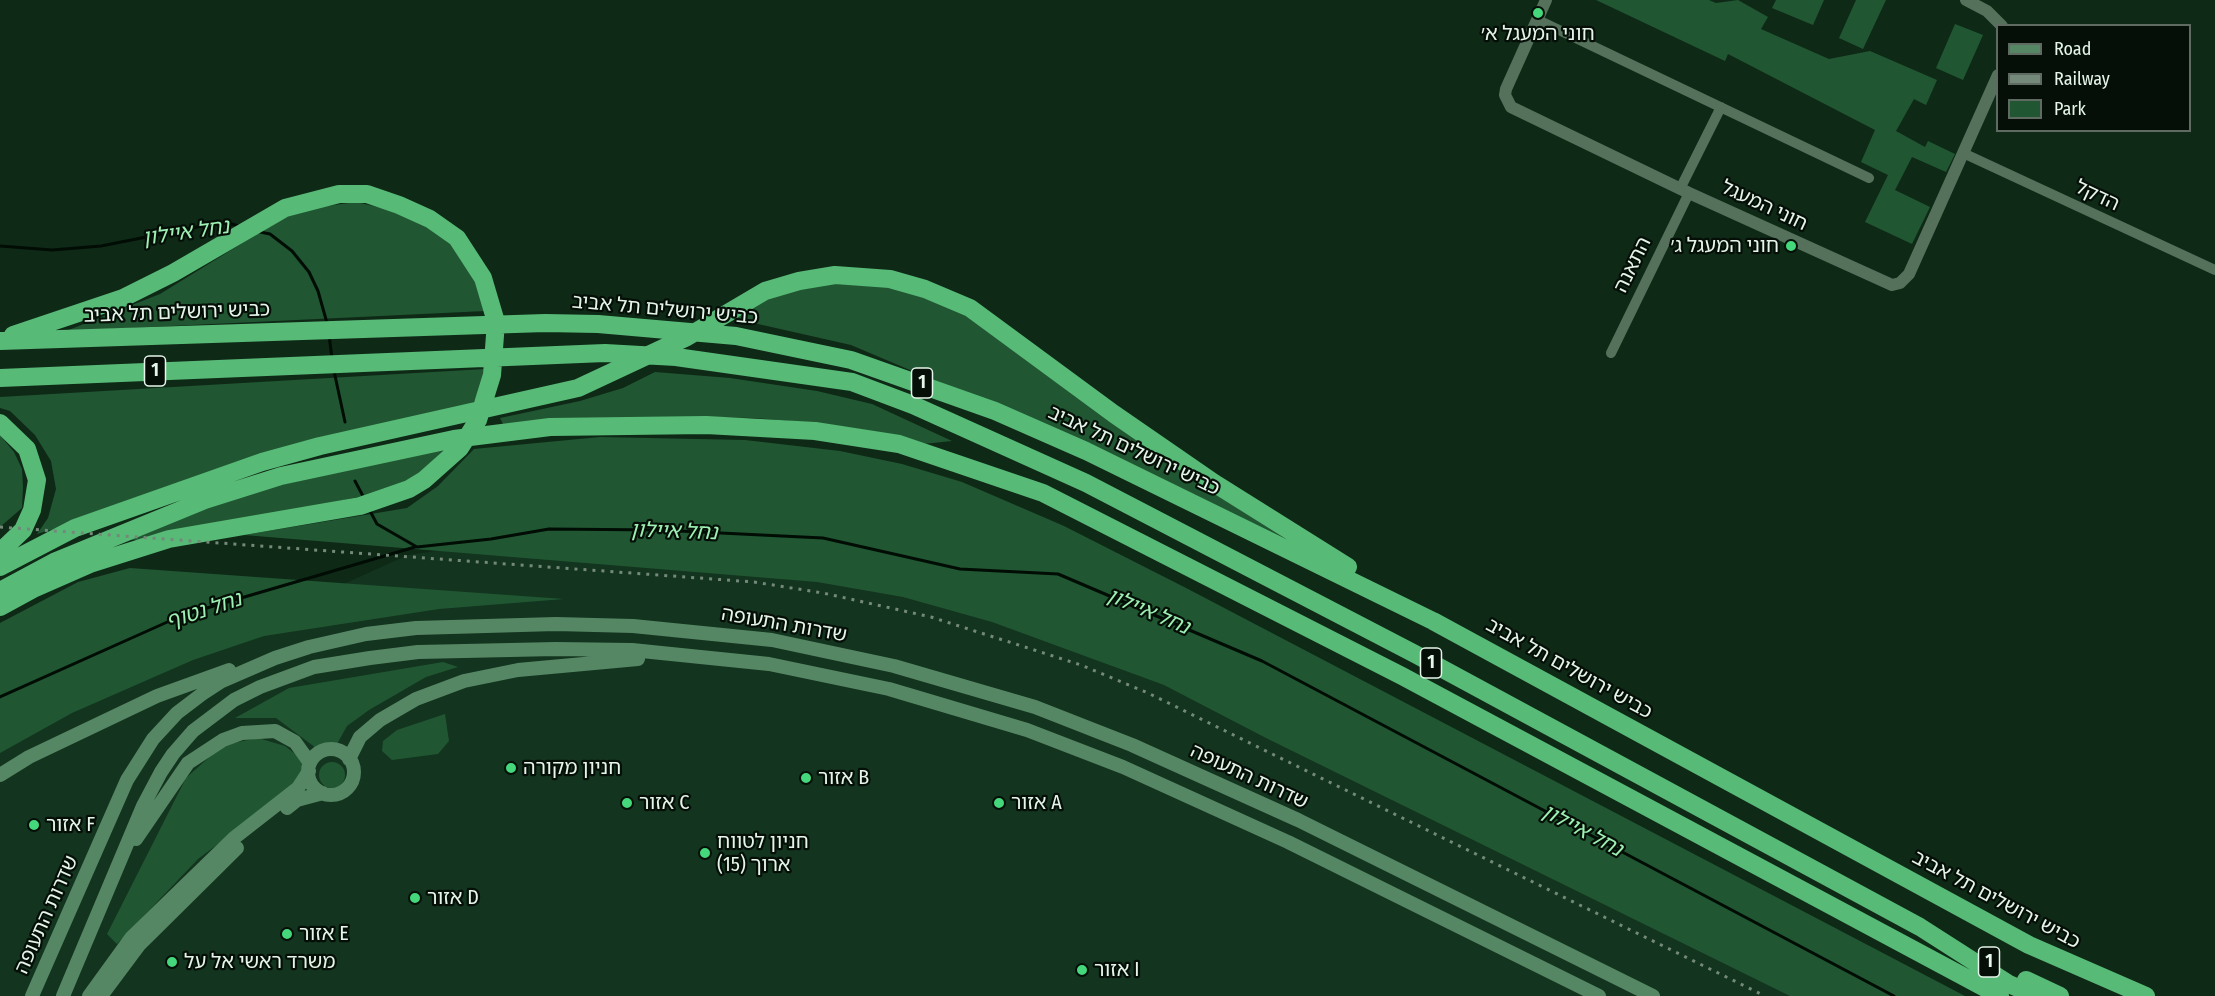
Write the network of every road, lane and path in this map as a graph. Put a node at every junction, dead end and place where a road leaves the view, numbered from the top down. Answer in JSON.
{"nodes":[{"id":1,"x":1546,"y":0,"type":"edge"},
{"id":2,"x":1966,"y":0,"type":"edge"},
{"id":3,"x":1538,"y":20,"type":"junction"},
{"id":4,"x":2000,"y":24,"type":"edge"},
{"id":5,"x":1996,"y":79,"type":"edge"},
{"id":6,"x":1721,"y":107,"type":"junction"},
{"id":7,"x":1963,"y":153,"type":"junction"},
{"id":8,"x":1869,"y":178,"type":"dead end"},
{"id":9,"x":1684,"y":191,"type":"junction"},
{"id":10,"x":2215,"y":270,"type":"edge"},
{"id":11,"x":0,"y":339,"type":"edge"},
{"id":12,"x":1611,"y":353,"type":"dead end"},
{"id":13,"x":0,"y":378,"type":"edge"},
{"id":14,"x":0,"y":423,"type":"edge"},
{"id":15,"x":0,"y":552,"type":"edge"},
{"id":16,"x":0,"y":567,"type":"edge"},
{"id":17,"x":0,"y":591,"type":"edge"},
{"id":18,"x":0,"y":607,"type":"edge"},
{"id":19,"x":1433,"y":621,"type":"junction"},
{"id":20,"x":309,"y":647,"type":"junction"},
{"id":21,"x":737,"y":660,"type":"junction"},
{"id":22,"x":349,"y":759,"type":"junction"},
{"id":23,"x":310,"y":767,"type":"junction"},
{"id":24,"x":0,"y":775,"type":"edge"},
{"id":25,"x":322,"y":793,"type":"junction"},
{"id":26,"x":116,"y":871,"type":"junction"},
{"id":27,"x":1920,"y":927,"type":"junction"},
{"id":28,"x":32,"y":996,"type":"edge"},
{"id":29,"x":63,"y":996,"type":"edge"},
{"id":30,"x":89,"y":996,"type":"edge"},
{"id":31,"x":100,"y":996,"type":"edge"},
{"id":32,"x":1599,"y":996,"type":"edge"},
{"id":33,"x":1653,"y":996,"type":"edge"},
{"id":34,"x":2000,"y":996,"type":"edge"},
{"id":35,"x":2036,"y":996,"type":"edge"},
{"id":36,"x":2060,"y":996,"type":"edge"},
{"id":37,"x":2146,"y":996,"type":"edge"}],
"edges":[{"from":1,"to":3,"type":"street","name":"חוני המעגל"},
{"from":2,"to":4,"type":"street"},
{"from":3,"to":6,"type":"street"},
{"from":3,"to":9,"type":"street","name":"חוני המעגל"},
{"from":5,"to":7,"type":"street","name":"חוני המעגל"},
{"from":6,"to":8,"type":"street"},
{"from":6,"to":9,"type":"street","name":"התאנה"},
{"from":7,"to":9,"type":"street","name":"חוני המעגל"},
{"from":7,"to":10,"type":"street","name":"הדקל"},
{"from":9,"to":12,"type":"street","name":"התאנה"},
{"from":11,"to":18,"type":"highway"},
{"from":11,"to":19,"type":"highway","name":"כביש ירושלים תל אביב","number":"1"},
{"from":13,"to":27,"type":"highway","number":"1"},
{"from":14,"to":15,"type":"highway"},
{"from":16,"to":19,"type":"highway"},
{"from":17,"to":34,"type":"highway"},
{"from":19,"to":37,"type":"highway","name":"כביש ירושלים תל אביב","number":"1"},
{"from":20,"to":24,"type":"main road"},
{"from":20,"to":28,"type":"main road","name":"שדרות התעופה"},
{"from":20,"to":33,"type":"main road","name":"שדרות התעופה"},
{"from":21,"to":22,"type":"main road"},
{"from":21,"to":26,"type":"main road"},
{"from":21,"to":32,"type":"main road"},
{"from":22,"to":23,"type":"main road"},
{"from":22,"to":25,"type":"main road"},
{"from":23,"to":25,"type":"main road"},
{"from":23,"to":26,"type":"main road"},
{"from":23,"to":30,"type":"main road"},
{"from":25,"to":31,"type":"main road"},
{"from":26,"to":29,"type":"main road"},
{"from":27,"to":35,"type":"highway","number":"1"},
{"from":27,"to":36,"type":"highway","number":"1"}]}
